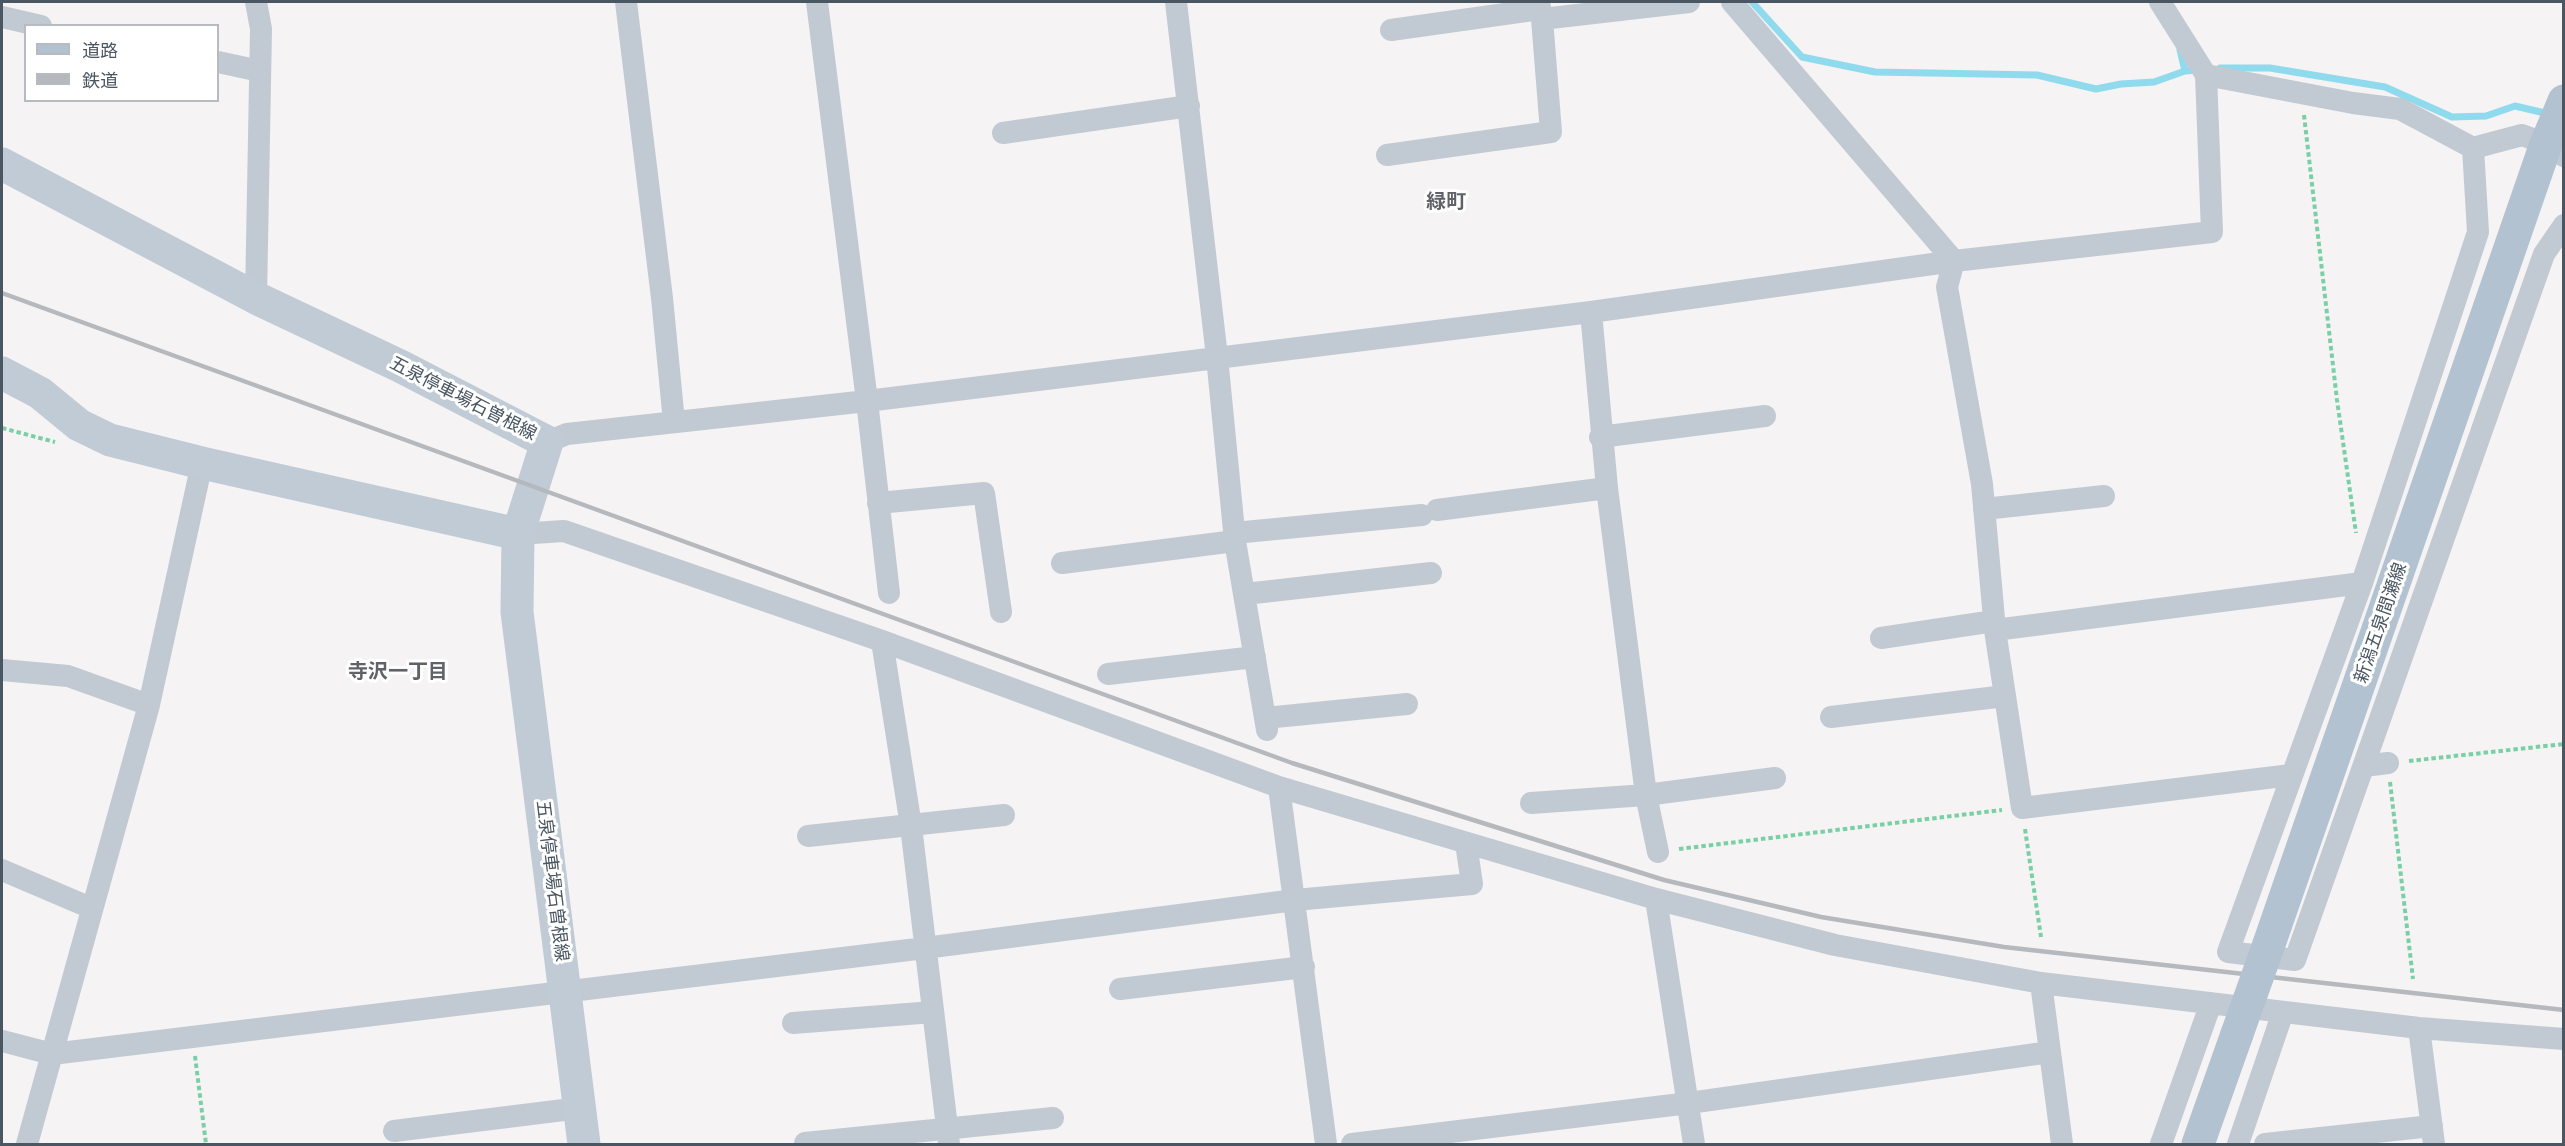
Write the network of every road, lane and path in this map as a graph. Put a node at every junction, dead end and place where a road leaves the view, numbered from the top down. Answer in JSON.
{"nodes":[{"id":1,"x":256,"y":2,"type":"edge"},
{"id":2,"x":626,"y":2,"type":"edge"},
{"id":3,"x":817,"y":2,"type":"edge"},
{"id":4,"x":1176,"y":2,"type":"edge"},
{"id":5,"x":1689,"y":2,"type":"edge"},
{"id":6,"x":1732,"y":2,"type":"edge"},
{"id":7,"x":2160,"y":2,"type":"edge"},
{"id":8,"x":1540,"y":10,"type":"edge"},
{"id":9,"x":2,"y":17,"type":"edge"},
{"id":10,"x":32,"y":24,"type":"edge"},
{"id":11,"x":1391,"y":30,"type":"dead end"},
{"id":12,"x":219,"y":62,"type":"edge"},
{"id":13,"x":260,"y":71,"type":"junction"},
{"id":14,"x":2206,"y":75,"type":"junction"},
{"id":15,"x":2301,"y":93,"type":"junction"},
{"id":16,"x":2564,"y":101,"type":"edge"},
{"id":17,"x":1189,"y":106,"type":"junction"},
{"id":18,"x":1003,"y":133,"type":"dead end"},
{"id":19,"x":2473,"y":148,"type":"junction"},
{"id":20,"x":2555,"y":150,"type":"edge"},
{"id":21,"x":1387,"y":154,"type":"dead end"},
{"id":22,"x":2,"y":164,"type":"edge"},
{"id":23,"x":2564,"y":225,"type":"edge"},
{"id":24,"x":1954,"y":261,"type":"junction"},
{"id":25,"x":256,"y":298,"type":"junction"},
{"id":26,"x":1591,"y":312,"type":"junction"},
{"id":27,"x":1217,"y":357,"type":"junction"},
{"id":28,"x":2,"y":373,"type":"edge"},
{"id":29,"x":867,"y":401,"type":"junction"},
{"id":30,"x":1765,"y":416,"type":"dead end"},
{"id":31,"x":674,"y":422,"type":"junction"},
{"id":32,"x":1600,"y":437,"type":"junction"},
{"id":33,"x":547,"y":442,"type":"junction"},
{"id":34,"x":202,"y":463,"type":"junction"},
{"id":35,"x":1607,"y":488,"type":"junction"},
{"id":36,"x":2104,"y":496,"type":"dead end"},
{"id":37,"x":879,"y":503,"type":"junction"},
{"id":38,"x":1984,"y":509,"type":"junction"},
{"id":39,"x":518,"y":534,"type":"junction"},
{"id":40,"x":1235,"y":537,"type":"junction"},
{"id":41,"x":2356,"y":537,"type":"dead end"},
{"id":42,"x":1062,"y":563,"type":"dead end"},
{"id":43,"x":1431,"y":573,"type":"dead end"},
{"id":44,"x":2362,"y":583,"type":"junction"},
{"id":45,"x":889,"y":593,"type":"dead end"},
{"id":46,"x":1245,"y":594,"type":"junction"},
{"id":47,"x":1001,"y":612,"type":"dead end"},
{"id":48,"x":1994,"y":625,"type":"junction"},
{"id":49,"x":1881,"y":638,"type":"dead end"},
{"id":50,"x":882,"y":642,"type":"junction"},
{"id":51,"x":1255,"y":657,"type":"junction"},
{"id":52,"x":2,"y":670,"type":"edge"},
{"id":53,"x":1108,"y":674,"type":"dead end"},
{"id":54,"x":2005,"y":696,"type":"junction"},
{"id":55,"x":1407,"y":704,"type":"dead end"},
{"id":56,"x":149,"y":705,"type":"junction"},
{"id":57,"x":1831,"y":717,"type":"dead end"},
{"id":58,"x":2564,"y":744,"type":"edge"},
{"id":59,"x":2388,"y":763,"type":"junction"},
{"id":60,"x":2364,"y":766,"type":"junction"},
{"id":61,"x":2291,"y":775,"type":"junction"},
{"id":62,"x":1775,"y":778,"type":"dead end"},
{"id":63,"x":1279,"y":787,"type":"junction"},
{"id":64,"x":1646,"y":795,"type":"junction"},
{"id":65,"x":1530,"y":803,"type":"dead end"},
{"id":66,"x":2022,"y":808,"type":"junction"},
{"id":67,"x":1004,"y":815,"type":"dead end"},
{"id":68,"x":911,"y":826,"type":"junction"},
{"id":69,"x":808,"y":836,"type":"dead end"},
{"id":70,"x":1466,"y":843,"type":"junction"},
{"id":71,"x":1658,"y":852,"type":"joint"},
{"id":72,"x":2,"y":870,"type":"edge"},
{"id":73,"x":1656,"y":899,"type":"junction"},
{"id":74,"x":1295,"y":900,"type":"junction"},
{"id":75,"x":91,"y":908,"type":"junction"},
{"id":76,"x":2041,"y":937,"type":"dead end"},
{"id":77,"x":925,"y":948,"type":"junction"},
{"id":78,"x":1304,"y":967,"type":"junction"},
{"id":79,"x":2413,"y":979,"type":"dead end"},
{"id":80,"x":2041,"y":983,"type":"junction"},
{"id":81,"x":1120,"y":989,"type":"dead end"},
{"id":82,"x":566,"y":990,"type":"junction"},
{"id":83,"x":2211,"y":1003,"type":"junction"},
{"id":84,"x":933,"y":1012,"type":"junction"},
{"id":85,"x":2283,"y":1012,"type":"junction"},
{"id":86,"x":793,"y":1023,"type":"dead end"},
{"id":87,"x":2419,"y":1028,"type":"junction"},
{"id":88,"x":192,"y":1038,"type":"junction"},
{"id":89,"x":2564,"y":1039,"type":"edge"},
{"id":90,"x":2,"y":1041,"type":"edge"},
{"id":91,"x":2050,"y":1052,"type":"junction"},
{"id":92,"x":52,"y":1054,"type":"junction"},
{"id":93,"x":1689,"y":1103,"type":"junction"},
{"id":94,"x":580,"y":1108,"type":"junction"},
{"id":95,"x":1053,"y":1118,"type":"dead end"},
{"id":96,"x":394,"y":1131,"type":"dead end"},
{"id":97,"x":2433,"y":1135,"type":"edge"},
{"id":98,"x":948,"y":1137,"type":"edge"},
{"id":99,"x":805,"y":1143,"type":"dead end"},
{"id":100,"x":27,"y":1144,"type":"edge"},
{"id":101,"x":206,"y":1144,"type":"edge"},
{"id":102,"x":584,"y":1144,"type":"edge"},
{"id":103,"x":1326,"y":1144,"type":"edge"},
{"id":104,"x":1352,"y":1144,"type":"edge"},
{"id":105,"x":1695,"y":1144,"type":"edge"},
{"id":106,"x":2062,"y":1144,"type":"edge"},
{"id":107,"x":2161,"y":1144,"type":"edge"},
{"id":108,"x":2198,"y":1144,"type":"edge"},
{"id":109,"x":2238,"y":1144,"type":"edge"},
{"id":110,"x":2265,"y":1144,"type":"edge"}],
"edges":[{"from":1,"to":13,"type":"street"},
{"from":2,"to":31,"type":"street"},
{"from":3,"to":29,"type":"street"},
{"from":4,"to":17,"type":"street"},
{"from":5,"to":8,"type":"street"},
{"from":6,"to":24,"type":"street"},
{"from":7,"to":14,"type":"street"},
{"from":8,"to":11,"type":"street"},
{"from":8,"to":21,"type":"street"},
{"from":9,"to":10,"type":"street"},
{"from":12,"to":13,"type":"street"},
{"from":13,"to":25,"type":"street"},
{"from":14,"to":15,"type":"street"},
{"from":14,"to":24,"type":"street"},
{"from":15,"to":19,"type":"street"},
{"from":15,"to":41,"type":"path"},
{"from":16,"to":20,"type":"main road","name":"新潟五泉間瀬線"},
{"from":17,"to":18,"type":"street"},
{"from":17,"to":27,"type":"street"},
{"from":19,"to":20,"type":"street"},
{"from":19,"to":44,"type":"street"},
{"from":20,"to":108,"type":"main road","name":"新潟五泉間瀬線","bridge":true},
{"from":22,"to":25,"type":"main road","name":"五泉停車場石曽根線"},
{"from":23,"to":60,"type":"street"},
{"from":24,"to":26,"type":"street"},
{"from":24,"to":38,"type":"street"},
{"from":25,"to":33,"type":"main road","name":"五泉停車場石曽根線"},
{"from":26,"to":27,"type":"street"},
{"from":26,"to":32,"type":"street"},
{"from":27,"to":29,"type":"street"},
{"from":27,"to":40,"type":"street"},
{"from":28,"to":34,"type":"main road"},
{"from":29,"to":31,"type":"street"},
{"from":29,"to":37,"type":"street"},
{"from":30,"to":32,"type":"street"},
{"from":31,"to":33,"type":"street"},
{"from":32,"to":35,"type":"street"},
{"from":33,"to":39,"type":"main road","name":"五泉停車場石曽根線"},
{"from":34,"to":39,"type":"main road"},
{"from":34,"to":56,"type":"street"},
{"from":35,"to":40,"type":"street"},
{"from":35,"to":64,"type":"street"},
{"from":36,"to":38,"type":"street"},
{"from":37,"to":45,"type":"street"},
{"from":37,"to":47,"type":"street"},
{"from":38,"to":48,"type":"street"},
{"from":39,"to":50,"type":"street"},
{"from":39,"to":82,"type":"main road","name":"五泉停車場石曽根線"},
{"from":40,"to":42,"type":"street"},
{"from":40,"to":46,"type":"street"},
{"from":43,"to":46,"type":"street"},
{"from":44,"to":48,"type":"street"},
{"from":44,"to":61,"type":"street"},
{"from":46,"to":51,"type":"street"},
{"from":48,"to":49,"type":"street"},
{"from":48,"to":54,"type":"street"},
{"from":50,"to":63,"type":"street"},
{"from":50,"to":68,"type":"street"},
{"from":51,"to":53,"type":"street"},
{"from":51,"to":55,"type":"street"},
{"from":52,"to":56,"type":"street"},
{"from":54,"to":57,"type":"street"},
{"from":54,"to":66,"type":"street"},
{"from":56,"to":75,"type":"street"},
{"from":58,"to":59,"type":"path"},
{"from":59,"to":60,"type":"street"},
{"from":59,"to":79,"type":"path"},
{"from":60,"to":61,"type":"street"},
{"from":61,"to":66,"type":"street"},
{"from":62,"to":64,"type":"street"},
{"from":63,"to":70,"type":"street"},
{"from":63,"to":74,"type":"street"},
{"from":64,"to":65,"type":"street"},
{"from":64,"to":71,"type":"street"},
{"from":66,"to":71,"type":"path"},
{"from":66,"to":76,"type":"path"},
{"from":67,"to":68,"type":"street"},
{"from":68,"to":69,"type":"street"},
{"from":68,"to":77,"type":"street"},
{"from":70,"to":73,"type":"street"},
{"from":70,"to":74,"type":"street"},
{"from":72,"to":75,"type":"street"},
{"from":73,"to":80,"type":"street"},
{"from":73,"to":93,"type":"street"},
{"from":74,"to":77,"type":"street"},
{"from":74,"to":78,"type":"street"},
{"from":75,"to":92,"type":"street"},
{"from":77,"to":82,"type":"street"},
{"from":77,"to":84,"type":"street"},
{"from":78,"to":81,"type":"street"},
{"from":78,"to":103,"type":"street"},
{"from":80,"to":83,"type":"street"},
{"from":80,"to":91,"type":"street"},
{"from":82,"to":88,"type":"street"},
{"from":82,"to":94,"type":"main road","name":"五泉停車場石曽根線"},
{"from":83,"to":85,"type":"street"},
{"from":83,"to":107,"type":"street"},
{"from":84,"to":86,"type":"street"},
{"from":84,"to":98,"type":"street"},
{"from":85,"to":87,"type":"street"},
{"from":85,"to":109,"type":"street"},
{"from":87,"to":89,"type":"street"},
{"from":87,"to":97,"type":"street"},
{"from":88,"to":92,"type":"street"},
{"from":88,"to":101,"type":"path"},
{"from":90,"to":92,"type":"street"},
{"from":91,"to":93,"type":"street"},
{"from":91,"to":106,"type":"street"},
{"from":92,"to":100,"type":"street"},
{"from":93,"to":104,"type":"street"},
{"from":93,"to":105,"type":"street"},
{"from":94,"to":96,"type":"street"},
{"from":94,"to":102,"type":"main road","name":"五泉停車場石曽根線"},
{"from":95,"to":98,"type":"street"},
{"from":97,"to":110,"type":"street"},
{"from":98,"to":99,"type":"street"}]}
